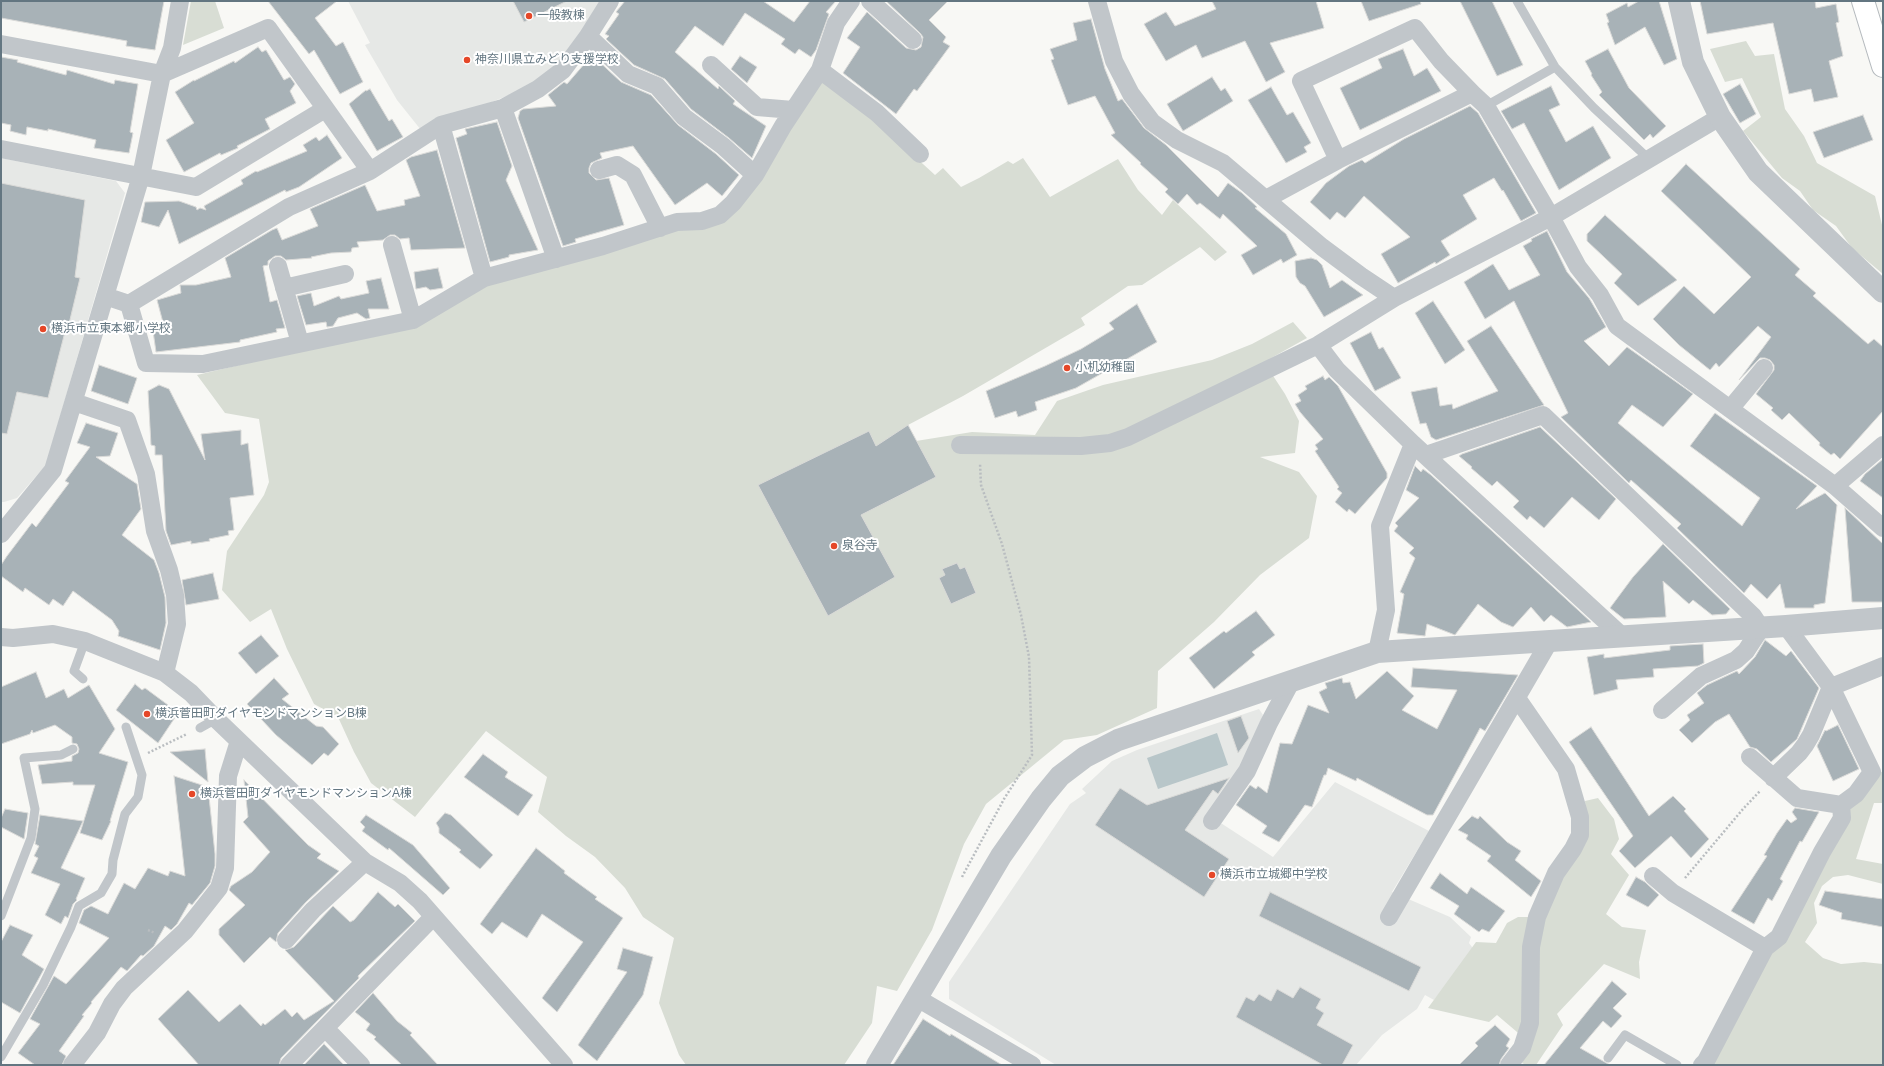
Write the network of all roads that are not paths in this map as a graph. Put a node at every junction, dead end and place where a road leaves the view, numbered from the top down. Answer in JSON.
{"nodes":[{"id":1,"x":180,"y":1,"type":"edge"},
{"id":2,"x":610,"y":1,"type":"edge"},
{"id":3,"x":851,"y":1,"type":"edge"},
{"id":4,"x":870,"y":1,"type":"edge"},
{"id":5,"x":1097,"y":1,"type":"edge"},
{"id":6,"x":1517,"y":1,"type":"edge"},
{"id":7,"x":1679,"y":1,"type":"edge"},
{"id":8,"x":1863,"y":1,"type":"edge"},
{"id":9,"x":588,"y":36,"type":"junction"},
{"id":10,"x":913,"y":40,"type":"dead end"},
{"id":11,"x":1,"y":44,"type":"edge"},
{"id":12,"x":1882,"y":62,"type":"edge"},
{"id":13,"x":711,"y":65,"type":"dead end"},
{"id":14,"x":1555,"y":67,"type":"junction"},
{"id":15,"x":820,"y":70,"type":"junction"},
{"id":16,"x":162,"y":74,"type":"junction"},
{"id":17,"x":1472,"y":93,"type":"junction"},
{"id":18,"x":1486,"y":106,"type":"junction"},
{"id":19,"x":502,"y":108,"type":"junction"},
{"id":20,"x":325,"y":109,"type":"junction"},
{"id":21,"x":793,"y":110,"type":"junction"},
{"id":22,"x":1720,"y":117,"type":"junction"},
{"id":23,"x":441,"y":125,"type":"junction"},
{"id":24,"x":1,"y":148,"type":"edge"},
{"id":25,"x":920,"y":154,"type":"dead end"},
{"id":26,"x":1649,"y":159,"type":"junction"},
{"id":27,"x":1338,"y":160,"type":"junction"},
{"id":28,"x":599,"y":170,"type":"dead end"},
{"id":29,"x":370,"y":172,"type":"junction"},
{"id":30,"x":755,"y":175,"type":"junction"},
{"id":31,"x":141,"y":176,"type":"junction"},
{"id":32,"x":1266,"y":199,"type":"junction"},
{"id":33,"x":1552,"y":217,"type":"junction"},
{"id":34,"x":660,"y":228,"type":"junction"},
{"id":35,"x":392,"y":245,"type":"dead end"},
{"id":36,"x":556,"y":259,"type":"junction"},
{"id":37,"x":278,"y":266,"type":"dead end"},
{"id":38,"x":345,"y":274,"type":"dead end"},
{"id":39,"x":484,"y":278,"type":"junction"},
{"id":40,"x":284,"y":288,"type":"junction"},
{"id":41,"x":1883,"y":292,"type":"edge"},
{"id":42,"x":106,"y":296,"type":"junction"},
{"id":43,"x":1394,"y":298,"type":"junction"},
{"id":44,"x":129,"y":304,"type":"junction"},
{"id":45,"x":413,"y":320,"type":"junction"},
{"id":46,"x":300,"y":343,"type":"junction"},
{"id":47,"x":1318,"y":345,"type":"junction"},
{"id":48,"x":1764,"y":368,"type":"dead end"},
{"id":49,"x":74,"y":402,"type":"junction"},
{"id":50,"x":1730,"y":409,"type":"junction"},
{"id":51,"x":960,"y":445,"type":"dead end"},
{"id":52,"x":1883,"y":446,"type":"edge"},
{"id":53,"x":1419,"y":449,"type":"junction"},
{"id":54,"x":1835,"y":486,"type":"junction"},
{"id":55,"x":9,"y":512,"type":"edge"},
{"id":56,"x":1883,"y":528,"type":"edge"},
{"id":57,"x":1,"y":534,"type":"edge"},
{"id":58,"x":1883,"y":618,"type":"edge"},
{"id":59,"x":1786,"y":626,"type":"junction"},
{"id":60,"x":1761,"y":628,"type":"junction"},
{"id":61,"x":1623,"y":637,"type":"junction"},
{"id":62,"x":5,"y":640,"type":"edge"},
{"id":63,"x":85,"y":641,"type":"junction"},
{"id":64,"x":1549,"y":642,"type":"junction"},
{"id":65,"x":1377,"y":652,"type":"junction"},
{"id":66,"x":1883,"y":666,"type":"edge"},
{"id":67,"x":165,"y":673,"type":"junction"},
{"id":68,"x":83,"y":679,"type":"dead end"},
{"id":69,"x":1292,"y":680,"type":"junction"},
{"id":70,"x":1831,"y":687,"type":"junction"},
{"id":71,"x":1517,"y":698,"type":"junction"},
{"id":72,"x":1662,"y":710,"type":"dead end"},
{"id":73,"x":216,"y":719,"type":"junction"},
{"id":74,"x":126,"y":727,"type":"dead end"},
{"id":75,"x":200,"y":728,"type":"road end"},
{"id":76,"x":239,"y":741,"type":"junction"},
{"id":77,"x":73,"y":749,"type":"dead end"},
{"id":78,"x":1750,"y":757,"type":"dead end"},
{"id":79,"x":1878,"y":768,"type":"edge"},
{"id":80,"x":1773,"y":778,"type":"junction"},
{"id":81,"x":1841,"y":805,"type":"junction"},
{"id":82,"x":1212,"y":821,"type":"dead end"},
{"id":83,"x":365,"y":862,"type":"junction"},
{"id":84,"x":1653,"y":876,"type":"dead end"},
{"id":85,"x":1,"y":916,"type":"edge"},
{"id":86,"x":433,"y":917,"type":"junction"},
{"id":87,"x":1389,"y":917,"type":"dead end"},
{"id":88,"x":286,"y":940,"type":"dead end"},
{"id":89,"x":1765,"y":948,"type":"junction"},
{"id":90,"x":917,"y":998,"type":"junction"},
{"id":91,"x":325,"y":1028,"type":"junction"},
{"id":92,"x":1713,"y":1047,"type":"junction"},
{"id":93,"x":1,"y":1057,"type":"edge"},
{"id":94,"x":1608,"y":1058,"type":"dead end"},
{"id":95,"x":72,"y":1065,"type":"edge"},
{"id":96,"x":289,"y":1065,"type":"edge"},
{"id":97,"x":362,"y":1065,"type":"edge"},
{"id":98,"x":564,"y":1065,"type":"edge"},
{"id":99,"x":877,"y":1065,"type":"edge"},
{"id":100,"x":1032,"y":1065,"type":"edge"},
{"id":101,"x":1509,"y":1065,"type":"edge"},
{"id":102,"x":1677,"y":1065,"type":"edge"},
{"id":103,"x":1702,"y":1065,"type":"edge"},
{"id":104,"x":1719,"y":1065,"type":"edge"}],
"edges":[{"from":1,"to":16,"type":"street"},
{"from":2,"to":9,"type":"street"},
{"from":3,"to":15,"type":"street"},
{"from":4,"to":10,"type":"street"},
{"from":5,"to":32,"type":"street"},
{"from":6,"to":14,"type":"lane"},
{"from":7,"to":22,"type":"street"},
{"from":8,"to":12,"type":"main road"},
{"from":9,"to":19,"type":"street"},
{"from":9,"to":30,"type":"street"},
{"from":11,"to":16,"type":"street"},
{"from":13,"to":21,"type":"street"},
{"from":14,"to":18,"type":"lane"},
{"from":14,"to":26,"type":"lane"},
{"from":15,"to":21,"type":"street"},
{"from":15,"to":25,"type":"street"},
{"from":16,"to":20,"type":"street"},
{"from":16,"to":31,"type":"street"},
{"from":17,"to":18,"type":"street"},
{"from":17,"to":27,"type":"street"},
{"from":17,"to":27,"type":"street"},
{"from":18,"to":33,"type":"street"},
{"from":19,"to":23,"type":"street"},
{"from":19,"to":36,"type":"street"},
{"from":20,"to":29,"type":"street"},
{"from":20,"to":31,"type":"street"},
{"from":21,"to":30,"type":"street"},
{"from":22,"to":26,"type":"street"},
{"from":22,"to":41,"type":"street"},
{"from":23,"to":29,"type":"street"},
{"from":23,"to":39,"type":"street"},
{"from":24,"to":31,"type":"street"},
{"from":26,"to":33,"type":"street"},
{"from":27,"to":32,"type":"street"},
{"from":28,"to":34,"type":"street"},
{"from":29,"to":44,"type":"street"},
{"from":30,"to":34,"type":"street"},
{"from":31,"to":42,"type":"street"},
{"from":32,"to":43,"type":"street"},
{"from":33,"to":43,"type":"street"},
{"from":33,"to":50,"type":"street"},
{"from":34,"to":36,"type":"street"},
{"from":35,"to":45,"type":"street"},
{"from":36,"to":39,"type":"street"},
{"from":37,"to":40,"type":"street"},
{"from":38,"to":40,"type":"street"},
{"from":39,"to":45,"type":"street"},
{"from":40,"to":46,"type":"street"},
{"from":42,"to":44,"type":"street"},
{"from":42,"to":49,"type":"street"},
{"from":43,"to":47,"type":"street"},
{"from":44,"to":46,"type":"street"},
{"from":45,"to":46,"type":"street"},
{"from":47,"to":51,"type":"street"},
{"from":47,"to":53,"type":"street"},
{"from":48,"to":50,"type":"street"},
{"from":49,"to":55,"type":"street"},
{"from":49,"to":67,"type":"street"},
{"from":50,"to":54,"type":"street"},
{"from":52,"to":54,"type":"street"},
{"from":53,"to":60,"type":"street"},
{"from":53,"to":61,"type":"street"},
{"from":53,"to":65,"type":"street"},
{"from":54,"to":56,"type":"street"},
{"from":55,"to":57,"type":"street"},
{"from":58,"to":59,"type":"street"},
{"from":59,"to":60,"type":"street"},
{"from":59,"to":70,"type":"street"},
{"from":60,"to":61,"type":"street"},
{"from":60,"to":72,"type":"street"},
{"from":61,"to":64,"type":"street"},
{"from":62,"to":63,"type":"street"},
{"from":63,"to":67,"type":"street"},
{"from":63,"to":68,"type":"lane"},
{"from":64,"to":65,"type":"street"},
{"from":64,"to":71,"type":"street"},
{"from":65,"to":69,"type":"street"},
{"from":66,"to":70,"type":"street"},
{"from":67,"to":73,"type":"street"},
{"from":69,"to":82,"type":"street"},
{"from":69,"to":90,"type":"street"},
{"from":70,"to":79,"type":"street"},
{"from":70,"to":80,"type":"street"},
{"from":71,"to":87,"type":"street"},
{"from":71,"to":101,"type":"street"},
{"from":73,"to":75,"type":"lane"},
{"from":73,"to":76,"type":"street"},
{"from":74,"to":93,"type":"lane"},
{"from":76,"to":83,"type":"street"},
{"from":76,"to":95,"type":"street"},
{"from":77,"to":85,"type":"lane"},
{"from":78,"to":80,"type":"street"},
{"from":79,"to":81,"type":"street"},
{"from":80,"to":81,"type":"street"},
{"from":81,"to":89,"type":"street"},
{"from":83,"to":86,"type":"street"},
{"from":83,"to":88,"type":"street"},
{"from":84,"to":89,"type":"street"},
{"from":86,"to":91,"type":"street"},
{"from":86,"to":98,"type":"street"},
{"from":89,"to":92,"type":"street"},
{"from":90,"to":99,"type":"street"},
{"from":90,"to":100,"type":"street"},
{"from":91,"to":96,"type":"street"},
{"from":91,"to":97,"type":"street"},
{"from":92,"to":103,"type":"street"},
{"from":92,"to":104,"type":"street"},
{"from":94,"to":102,"type":"lane"}]}
